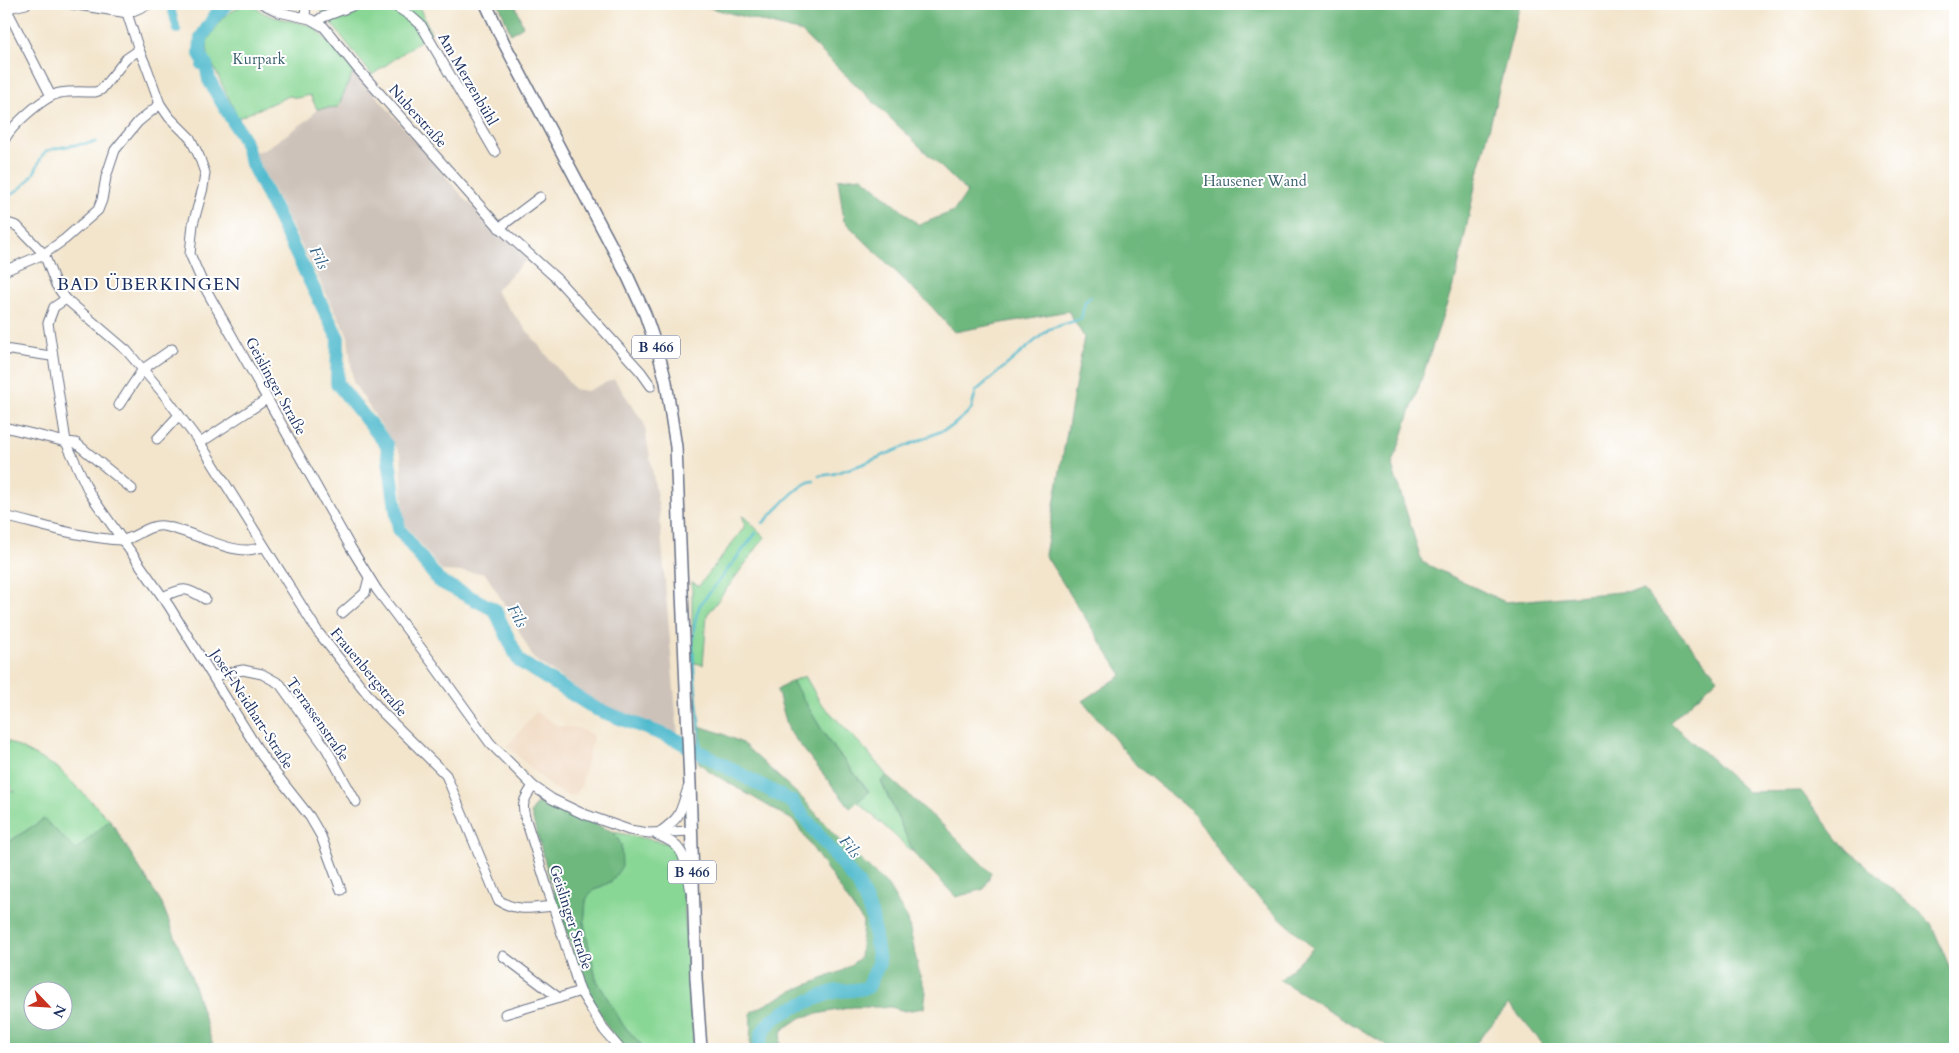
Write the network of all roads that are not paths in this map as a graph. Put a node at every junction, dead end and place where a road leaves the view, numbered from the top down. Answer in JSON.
{"nodes":[{"id":1,"x":26,"y":4,"type":"edge"},
{"id":2,"x":71,"y":4,"type":"edge"},
{"id":3,"x":124,"y":4,"type":"edge"},
{"id":4,"x":149,"y":4,"type":"edge"},
{"id":5,"x":264,"y":4,"type":"edge"},
{"id":6,"x":306,"y":4,"type":"edge"},
{"id":7,"x":357,"y":4,"type":"edge"},
{"id":8,"x":392,"y":4,"type":"edge"},
{"id":9,"x":486,"y":4,"type":"edge"},
{"id":10,"x":5,"y":7,"type":"edge"},
{"id":11,"x":128,"y":13,"type":"junction"},
{"id":12,"x":305,"y":17,"type":"junction"},
{"id":13,"x":317,"y":21,"type":"junction"},
{"id":14,"x":139,"y":50,"type":"junction"},
{"id":15,"x":51,"y":96,"type":"junction"},
{"id":16,"x":160,"y":104,"type":"junction"},
{"id":17,"x":5,"y":137,"type":"edge"},
{"id":18,"x":495,"y":152,"type":"dead end"},
{"id":19,"x":540,"y":197,"type":"dead end"},
{"id":20,"x":4,"y":222,"type":"edge"},
{"id":21,"x":499,"y":228,"type":"junction"},
{"id":22,"x":44,"y":254,"type":"junction"},
{"id":23,"x":4,"y":271,"type":"edge"},
{"id":24,"x":66,"y":299,"type":"junction"},
{"id":25,"x":4,"y":349,"type":"edge"},
{"id":26,"x":172,"y":349,"type":"dead end"},
{"id":27,"x":51,"y":356,"type":"junction"},
{"id":28,"x":143,"y":369,"type":"junction"},
{"id":29,"x":651,"y":386,"type":"dead end"},
{"id":30,"x":267,"y":399,"type":"junction"},
{"id":31,"x":119,"y":405,"type":"dead end"},
{"id":32,"x":179,"y":415,"type":"junction"},
{"id":33,"x":4,"y":427,"type":"edge"},
{"id":34,"x":157,"y":440,"type":"dead end"},
{"id":35,"x":66,"y":442,"type":"junction"},
{"id":36,"x":200,"y":444,"type":"junction"},
{"id":37,"x":132,"y":489,"type":"dead end"},
{"id":38,"x":4,"y":516,"type":"edge"},
{"id":39,"x":123,"y":541,"type":"junction"},
{"id":40,"x":263,"y":547,"type":"junction"},
{"id":41,"x":369,"y":578,"type":"junction"},
{"id":42,"x":163,"y":597,"type":"junction"},
{"id":43,"x":205,"y":599,"type":"dead end"},
{"id":44,"x":342,"y":614,"type":"dead end"},
{"id":45,"x":214,"y":676,"type":"junction"},
{"id":46,"x":690,"y":784,"type":"junction"},
{"id":47,"x":533,"y":786,"type":"junction"},
{"id":48,"x":356,"y":802,"type":"dead end"},
{"id":49,"x":660,"y":832,"type":"junction"},
{"id":50,"x":691,"y":832,"type":"junction"},
{"id":51,"x":650,"y":833,"type":"junction"},
{"id":52,"x":341,"y":890,"type":"dead end"},
{"id":53,"x":553,"y":906,"type":"junction"},
{"id":54,"x":693,"y":912,"type":"junction"},
{"id":55,"x":503,"y":956,"type":"dead end"},
{"id":56,"x":580,"y":991,"type":"junction"},
{"id":57,"x":559,"y":998,"type":"junction"},
{"id":58,"x":504,"y":1014,"type":"dead end"},
{"id":59,"x":620,"y":1049,"type":"edge"},
{"id":60,"x":701,"y":1049,"type":"edge"}],
"edges":[{"from":1,"to":10,"type":"street"},
{"from":2,"to":11,"type":"street"},
{"from":3,"to":11,"type":"street","name":"Geislinger Straße"},
{"from":4,"to":11,"type":"street"},
{"from":5,"to":12,"type":"street"},
{"from":6,"to":12,"type":"street"},
{"from":7,"to":13,"type":"street"},
{"from":8,"to":18,"type":"street","name":"Am Merzenbühl"},
{"from":9,"to":46,"type":"main road","number":"B 466"},
{"from":10,"to":15,"type":"street"},
{"from":11,"to":14,"type":"street","name":"Geislinger Straße"},
{"from":12,"to":13,"type":"street"},
{"from":13,"to":21,"type":"street","name":"Nuberstraße"},
{"from":14,"to":15,"type":"street"},
{"from":14,"to":16,"type":"street","name":"Geislinger Straße"},
{"from":15,"to":17,"type":"street"},
{"from":16,"to":22,"type":"street"},
{"from":16,"to":30,"type":"street","name":"Geislinger Straße"},
{"from":19,"to":21,"type":"street"},
{"from":20,"to":22,"type":"street"},
{"from":21,"to":29,"type":"street","name":"Nuberstraße"},
{"from":22,"to":23,"type":"street"},
{"from":22,"to":24,"type":"street","name":"Frauenbergstraße"},
{"from":24,"to":27,"type":"street","name":"Josef-Neidhart-Straße"},
{"from":24,"to":28,"type":"street","name":"Frauenbergstraße"},
{"from":25,"to":27,"type":"street"},
{"from":26,"to":28,"type":"street"},
{"from":27,"to":35,"type":"street","name":"Josef-Neidhart-Straße"},
{"from":28,"to":31,"type":"street"},
{"from":28,"to":32,"type":"street","name":"Frauenbergstraße"},
{"from":30,"to":36,"type":"street"},
{"from":30,"to":41,"type":"street","name":"Geislinger Straße"},
{"from":32,"to":34,"type":"street"},
{"from":32,"to":36,"type":"street","name":"Frauenbergstraße"},
{"from":33,"to":35,"type":"street"},
{"from":35,"to":37,"type":"street"},
{"from":35,"to":39,"type":"street","name":"Josef-Neidhart-Straße"},
{"from":36,"to":40,"type":"street","name":"Frauenbergstraße"},
{"from":38,"to":39,"type":"street"},
{"from":39,"to":40,"type":"street"},
{"from":39,"to":42,"type":"street","name":"Josef-Neidhart-Straße"},
{"from":40,"to":53,"type":"street","name":"Frauenbergstraße"},
{"from":41,"to":44,"type":"street"},
{"from":41,"to":47,"type":"street","name":"Geislinger Straße"},
{"from":42,"to":43,"type":"street"},
{"from":42,"to":45,"type":"street","name":"Josef-Neidhart-Straße"},
{"from":45,"to":48,"type":"street","name":"Terrassenstraße"},
{"from":45,"to":52,"type":"street","name":"Josef-Neidhart-Straße"},
{"from":46,"to":49,"type":"street"},
{"from":46,"to":50,"type":"main road","number":"B 466"},
{"from":47,"to":51,"type":"street","name":"Geislinger Straße"},
{"from":47,"to":53,"type":"street","name":"Geislinger Straße"},
{"from":49,"to":50,"type":"street","name":"Geislinger Straße"},
{"from":49,"to":51,"type":"street","name":"Geislinger Straße"},
{"from":50,"to":54,"type":"main road","number":"B 466"},
{"from":51,"to":54,"type":"street","name":"Geislinger Straße"},
{"from":53,"to":56,"type":"street","name":"Geislinger Straße"},
{"from":54,"to":60,"type":"main road","number":"B 466"},
{"from":55,"to":57,"type":"street"},
{"from":56,"to":57,"type":"street"},
{"from":56,"to":59,"type":"street","name":"Geislinger Straße"},
{"from":57,"to":58,"type":"street"}]}
